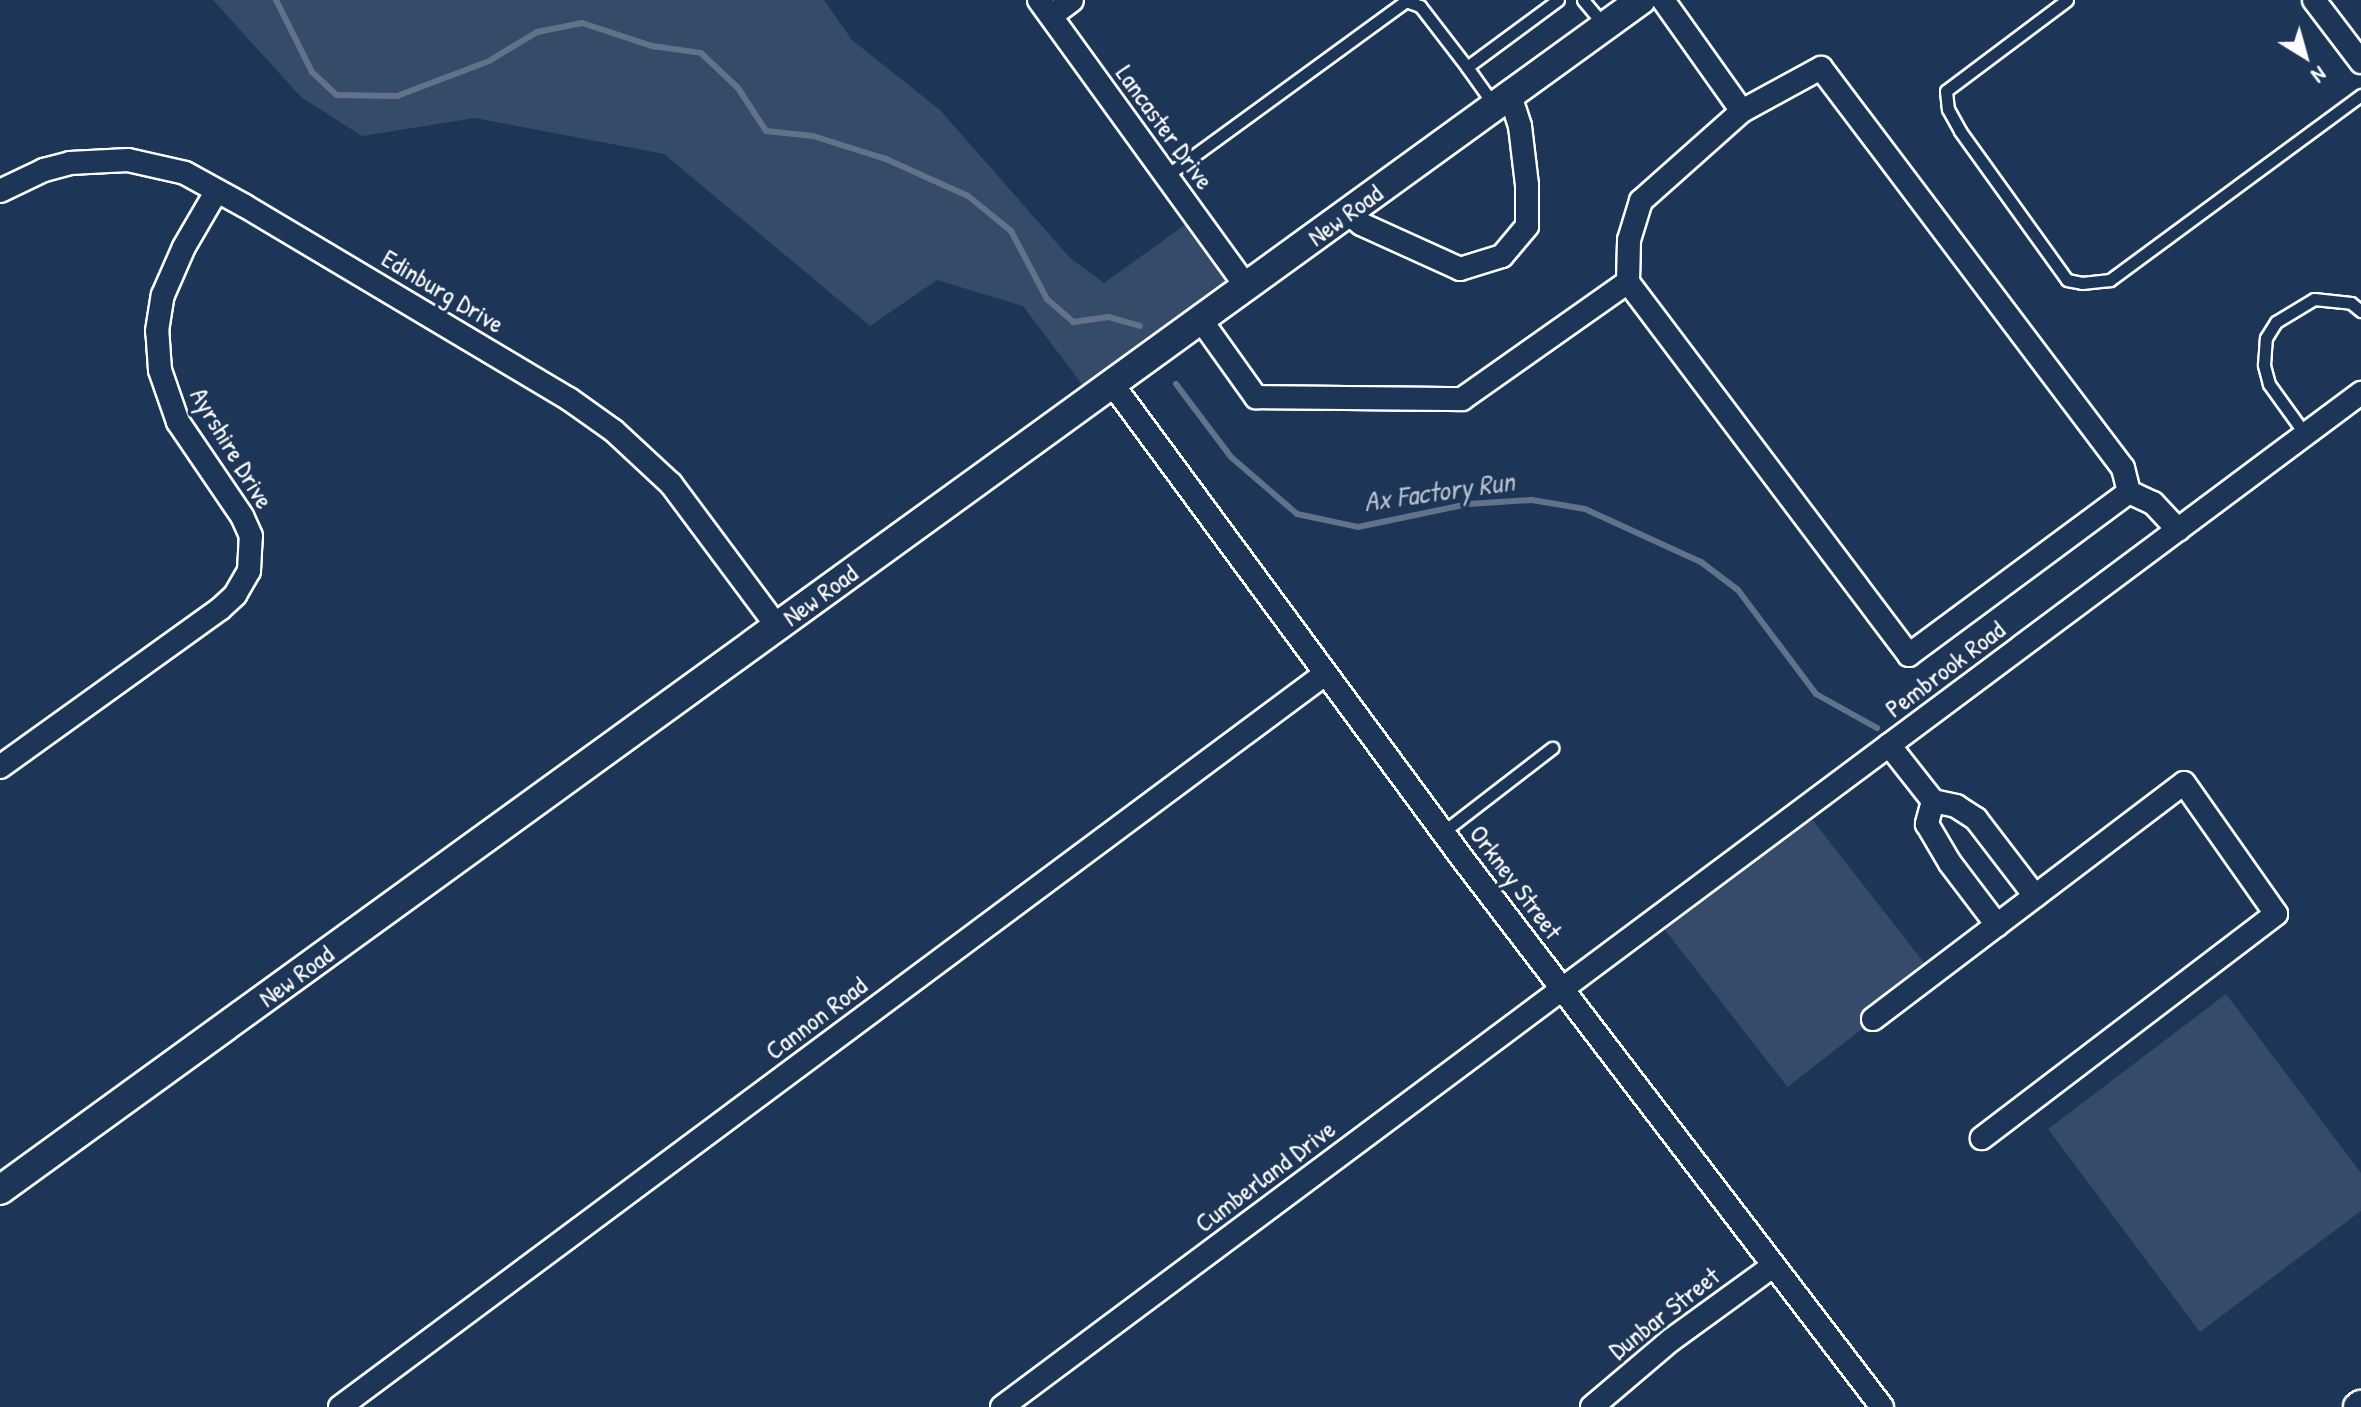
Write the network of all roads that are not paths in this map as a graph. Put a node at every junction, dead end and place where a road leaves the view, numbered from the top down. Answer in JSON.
{"nodes":[{"id":1,"x":1072,"y":0,"type":"edge"},
{"id":2,"x":1558,"y":0,"type":"edge"},
{"id":3,"x":1583,"y":0,"type":"edge"},
{"id":4,"x":1641,"y":0,"type":"edge"},
{"id":5,"x":1663,"y":0,"type":"edge"},
{"id":6,"x":2067,"y":0,"type":"edge"},
{"id":7,"x":2314,"y":0,"type":"edge"},
{"id":8,"x":1045,"y":8,"type":"edge"},
{"id":9,"x":1605,"y":26,"type":"junction"},
{"id":10,"x":2361,"y":62,"type":"edge"},
{"id":11,"x":1467,"y":67,"type":"junction"},
{"id":12,"x":2361,"y":95,"type":"edge"},
{"id":13,"x":1502,"y":101,"type":"junction"},
{"id":14,"x":1742,"y":111,"type":"junction"},
{"id":15,"x":1166,"y":176,"type":"junction"},
{"id":16,"x":0,"y":191,"type":"edge"},
{"id":17,"x":216,"y":192,"type":"junction"},
{"id":18,"x":1348,"y":213,"type":"junction"},
{"id":19,"x":1628,"y":282,"type":"junction"},
{"id":20,"x":1246,"y":286,"type":"junction"},
{"id":21,"x":2361,"y":311,"type":"edge"},
{"id":22,"x":1201,"y":320,"type":"junction"},
{"id":23,"x":1113,"y":385,"type":"junction"},
{"id":24,"x":2361,"y":393,"type":"edge"},
{"id":25,"x":2305,"y":434,"type":"junction"},
{"id":26,"x":2129,"y":492,"type":"junction"},
{"id":27,"x":2178,"y":530,"type":"junction"},
{"id":28,"x":777,"y":626,"type":"junction"},
{"id":29,"x":1325,"y":674,"type":"junction"},
{"id":30,"x":1889,"y":745,"type":"junction"},
{"id":31,"x":1552,"y":748,"type":"dead end"},
{"id":32,"x":0,"y":767,"type":"edge"},
{"id":33,"x":1933,"y":801,"type":"junction"},
{"id":34,"x":1443,"y":832,"type":"junction"},
{"id":35,"x":2035,"y":896,"type":"junction"},
{"id":36,"x":1997,"y":925,"type":"junction"},
{"id":37,"x":1562,"y":989,"type":"junction"},
{"id":38,"x":1873,"y":1019,"type":"dead end"},
{"id":39,"x":1982,"y":1138,"type":"dead end"},
{"id":40,"x":0,"y":1190,"type":"edge"},
{"id":41,"x":1773,"y":1266,"type":"junction"},
{"id":42,"x":340,"y":1407,"type":"edge"},
{"id":43,"x":1002,"y":1407,"type":"edge"},
{"id":44,"x":1592,"y":1407,"type":"edge"},
{"id":45,"x":1882,"y":1407,"type":"edge"}],
"edges":[{"from":1,"to":8,"type":"street"},
{"from":2,"to":11,"type":"lane"},
{"from":3,"to":9,"type":"lane"},
{"from":4,"to":9,"type":"street","name":"New Road"},
{"from":5,"to":14,"type":"street"},
{"from":6,"to":12,"type":"lane"},
{"from":7,"to":10,"type":"street"},
{"from":8,"to":15,"type":"street","name":"Lancaster Drive"},
{"from":9,"to":13,"type":"street","name":"New Road"},
{"from":11,"to":13,"type":"lane"},
{"from":11,"to":15,"type":"lane"},
{"from":13,"to":18,"type":"street","name":"New Road"},
{"from":13,"to":18,"type":"street"},
{"from":14,"to":19,"type":"street"},
{"from":14,"to":26,"type":"street"},
{"from":15,"to":20,"type":"street","name":"Lancaster Drive"},
{"from":16,"to":17,"type":"street","name":"Edinburg Drive"},
{"from":17,"to":28,"type":"street","name":"Edinburg Drive"},
{"from":17,"to":32,"type":"street","name":"Ayrshire Drive"},
{"from":18,"to":20,"type":"street","name":"New Road"},
{"from":19,"to":22,"type":"street"},
{"from":19,"to":26,"type":"street"},
{"from":20,"to":22,"type":"street","name":"New Road"},
{"from":21,"to":25,"type":"lane"},
{"from":22,"to":23,"type":"street","name":"New Road"},
{"from":23,"to":28,"type":"street","name":"New Road"},
{"from":23,"to":29,"type":"street","name":"Orkney Street"},
{"from":24,"to":25,"type":"street","name":"Pembrook Road"},
{"from":25,"to":27,"type":"street","name":"Pembrook Road"},
{"from":26,"to":27,"type":"street"},
{"from":27,"to":30,"type":"street","name":"Pembrook Road"},
{"from":28,"to":40,"type":"street","name":"New Road"},
{"from":29,"to":34,"type":"street","name":"Orkney Street"},
{"from":29,"to":42,"type":"street","name":"Cannon Road"},
{"from":30,"to":33,"type":"street"},
{"from":30,"to":37,"type":"street","name":"Pembrook Road"},
{"from":31,"to":34,"type":"lane"},
{"from":33,"to":35,"type":"street"},
{"from":33,"to":36,"type":"street"},
{"from":34,"to":37,"type":"street","name":"Orkney Street"},
{"from":35,"to":36,"type":"street"},
{"from":35,"to":39,"type":"street"},
{"from":36,"to":38,"type":"street"},
{"from":37,"to":41,"type":"street","name":"Orkney Street"},
{"from":37,"to":43,"type":"street","name":"Cumberland Drive"},
{"from":41,"to":44,"type":"street","name":"Dunbar Street"},
{"from":41,"to":45,"type":"street","name":"Orkney Street"}]}
